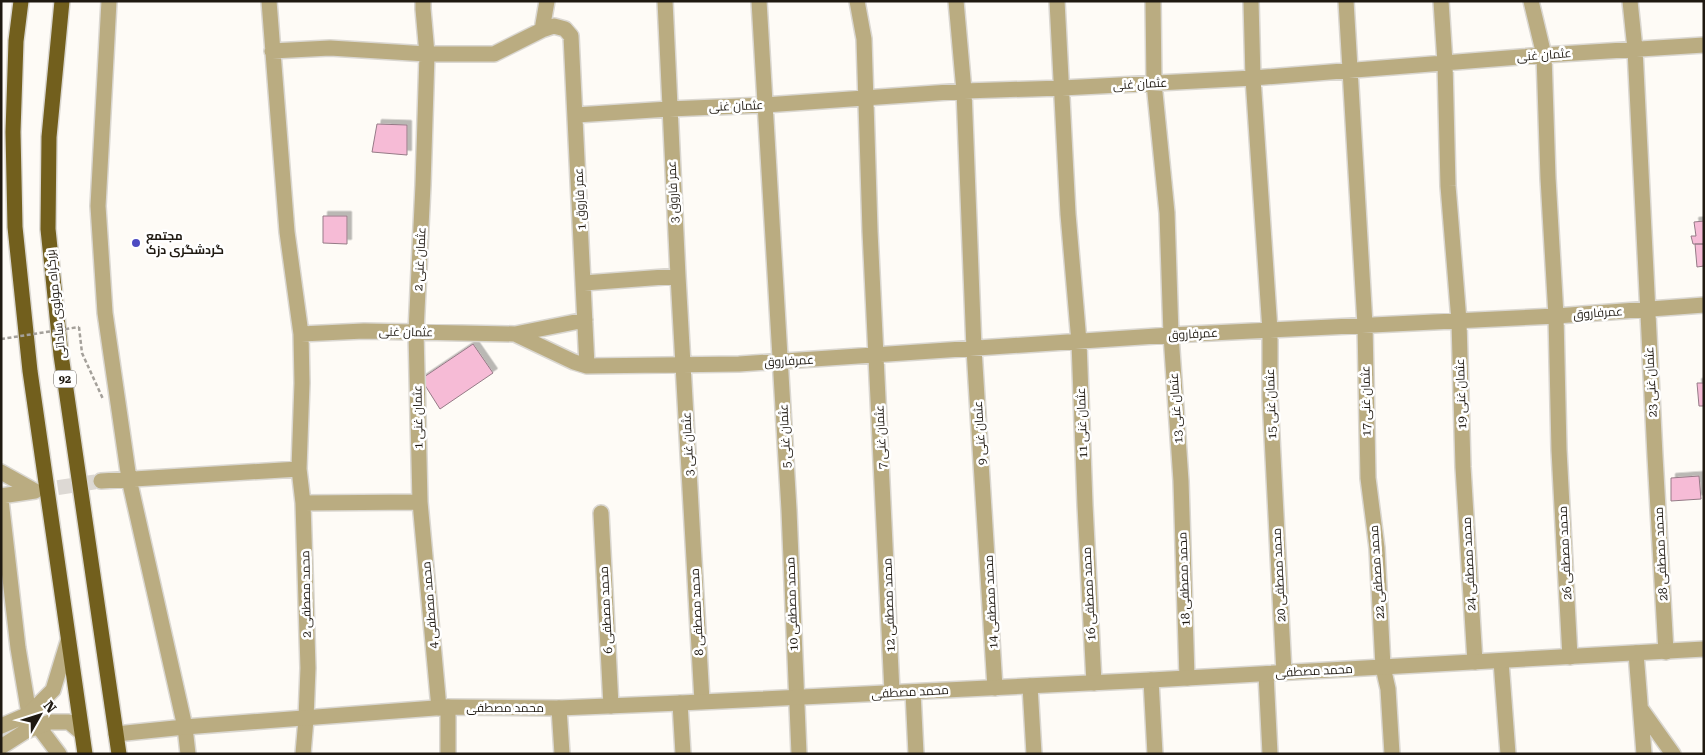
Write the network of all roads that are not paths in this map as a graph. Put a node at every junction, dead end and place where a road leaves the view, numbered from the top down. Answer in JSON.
{"nodes":[{"id":1,"x":21,"y":1,"type":"edge"},
{"id":2,"x":62,"y":1,"type":"edge"},
{"id":3,"x":109,"y":1,"type":"edge"},
{"id":4,"x":269,"y":1,"type":"edge"},
{"id":5,"x":423,"y":1,"type":"edge"},
{"id":6,"x":547,"y":1,"type":"edge"},
{"id":7,"x":665,"y":1,"type":"edge"},
{"id":8,"x":759,"y":1,"type":"edge"},
{"id":9,"x":857,"y":1,"type":"edge"},
{"id":10,"x":956,"y":1,"type":"edge"},
{"id":11,"x":1057,"y":1,"type":"edge"},
{"id":12,"x":1153,"y":1,"type":"edge"},
{"id":13,"x":1251,"y":1,"type":"edge"},
{"id":14,"x":1346,"y":1,"type":"edge"},
{"id":15,"x":1441,"y":1,"type":"edge"},
{"id":16,"x":1531,"y":1,"type":"edge"},
{"id":17,"x":1630,"y":1,"type":"edge"},
{"id":18,"x":542,"y":30,"type":"junction"},
{"id":19,"x":1704,"y":46,"type":"edge"},
{"id":20,"x":1635,"y":49,"type":"junction"},
{"id":21,"x":272,"y":50,"type":"junction"},
{"id":22,"x":427,"y":54,"type":"junction"},
{"id":23,"x":1544,"y":55,"type":"junction"},
{"id":24,"x":1445,"y":63,"type":"junction"},
{"id":25,"x":1350,"y":70,"type":"junction"},
{"id":26,"x":1253,"y":78,"type":"junction"},
{"id":27,"x":1154,"y":83,"type":"junction"},
{"id":28,"x":1062,"y":88,"type":"junction"},
{"id":29,"x":964,"y":91,"type":"junction"},
{"id":30,"x":865,"y":98,"type":"junction"},
{"id":31,"x":765,"y":105,"type":"junction"},
{"id":32,"x":669,"y":108,"type":"junction"},
{"id":33,"x":576,"y":115,"type":"junction"},
{"id":34,"x":678,"y":276,"type":"junction"},
{"id":35,"x":584,"y":283,"type":"junction"},
{"id":36,"x":1704,"y":305,"type":"edge"},
{"id":37,"x":1648,"y":309,"type":"junction"},
{"id":38,"x":1556,"y":316,"type":"junction"},
{"id":39,"x":585,"y":320,"type":"junction"},
{"id":40,"x":1459,"y":321,"type":"junction"},
{"id":41,"x":1364,"y":325,"type":"junction"},
{"id":42,"x":1270,"y":331,"type":"junction"},
{"id":43,"x":416,"y":332,"type":"junction"},
{"id":44,"x":301,"y":334,"type":"junction"},
{"id":45,"x":515,"y":334,"type":"junction"},
{"id":46,"x":1171,"y":335,"type":"junction"},
{"id":47,"x":1079,"y":342,"type":"junction"},
{"id":48,"x":974,"y":349,"type":"junction"},
{"id":49,"x":877,"y":356,"type":"junction"},
{"id":50,"x":780,"y":361,"type":"junction"},
{"id":51,"x":587,"y":366,"type":"junction"},
{"id":52,"x":683,"y":366,"type":"junction"},
{"id":53,"x":1655,"y":456,"type":"joint"},
{"id":54,"x":1463,"y":467,"type":"joint"},
{"id":55,"x":299,"y":469,"type":"junction"},
{"id":56,"x":1,"y":472,"type":"edge"},
{"id":57,"x":1274,"y":478,"type":"joint"},
{"id":58,"x":1368,"y":478,"type":"joint"},
{"id":59,"x":129,"y":479,"type":"junction"},
{"id":60,"x":101,"y":481,"type":"tunnel mouth"},
{"id":61,"x":1181,"y":481,"type":"joint"},
{"id":62,"x":1,"y":496,"type":"edge"},
{"id":63,"x":1,"y":500,"type":"edge"},
{"id":64,"x":420,"y":502,"type":"junction"},
{"id":65,"x":304,"y":503,"type":"junction"},
{"id":66,"x":1085,"y":505,"type":"joint"},
{"id":67,"x":789,"y":510,"type":"joint"},
{"id":68,"x":601,"y":513,"type":"dead end"},
{"id":69,"x":986,"y":516,"type":"joint"},
{"id":70,"x":885,"y":518,"type":"joint"},
{"id":71,"x":693,"y":524,"type":"joint"},
{"id":72,"x":68,"y":641,"type":"junction"},
{"id":73,"x":1704,"y":650,"type":"edge"},
{"id":74,"x":1666,"y":652,"type":"junction"},
{"id":75,"x":1636,"y":653,"type":"junction"},
{"id":76,"x":1570,"y":657,"type":"junction"},
{"id":77,"x":1501,"y":661,"type":"junction"},
{"id":78,"x":1475,"y":662,"type":"junction"},
{"id":79,"x":1383,"y":667,"type":"junction"},
{"id":80,"x":1284,"y":673,"type":"junction"},
{"id":81,"x":1266,"y":674,"type":"junction"},
{"id":82,"x":1187,"y":678,"type":"junction"},
{"id":83,"x":1151,"y":680,"type":"junction"},
{"id":84,"x":1094,"y":683,"type":"junction"},
{"id":85,"x":1030,"y":686,"type":"junction"},
{"id":86,"x":996,"y":688,"type":"junction"},
{"id":87,"x":892,"y":692,"type":"junction"},
{"id":88,"x":913,"y":692,"type":"junction"},
{"id":89,"x":796,"y":697,"type":"junction"},
{"id":90,"x":680,"y":702,"type":"junction"},
{"id":91,"x":702,"y":702,"type":"junction"},
{"id":92,"x":611,"y":706,"type":"junction"},
{"id":93,"x":444,"y":708,"type":"junction"},
{"id":94,"x":559,"y":708,"type":"junction"},
{"id":95,"x":1641,"y":709,"type":"junction"},
{"id":96,"x":306,"y":719,"type":"junction"},
{"id":97,"x":34,"y":720,"type":"junction"},
{"id":98,"x":1,"y":726,"type":"edge"},
{"id":99,"x":185,"y":727,"type":"junction"},
{"id":100,"x":82,"y":733,"type":"junction"},
{"id":101,"x":116,"y":734,"type":"junction"},
{"id":102,"x":1,"y":747,"type":"edge"},
{"id":103,"x":59,"y":754,"type":"edge"},
{"id":104,"x":85,"y":754,"type":"edge"},
{"id":105,"x":118,"y":754,"type":"edge"},
{"id":106,"x":188,"y":754,"type":"edge"},
{"id":107,"x":303,"y":754,"type":"edge"},
{"id":108,"x":448,"y":754,"type":"edge"},
{"id":109,"x":562,"y":754,"type":"edge"},
{"id":110,"x":683,"y":754,"type":"edge"},
{"id":111,"x":799,"y":754,"type":"edge"},
{"id":112,"x":916,"y":754,"type":"edge"},
{"id":113,"x":1034,"y":754,"type":"edge"},
{"id":114,"x":1155,"y":754,"type":"edge"},
{"id":115,"x":1270,"y":754,"type":"edge"},
{"id":116,"x":1392,"y":754,"type":"edge"},
{"id":117,"x":1508,"y":754,"type":"edge"},
{"id":118,"x":1644,"y":754,"type":"edge"},
{"id":119,"x":1673,"y":754,"type":"edge"}],
"edges":[{"from":1,"to":72,"type":"highway"},
{"from":2,"to":101,"type":"highway","name":"بزرگراه مولوی ساداتی","number":"92"},
{"from":3,"to":59,"type":"street"},
{"from":4,"to":21,"type":"street","name":"محمد مصطفی 2"},
{"from":5,"to":22,"type":"street","name":"عثمان غنی 2"},
{"from":6,"to":18,"type":"street"},
{"from":7,"to":32,"type":"street","name":"عمر فاروق 3"},
{"from":8,"to":31,"type":"street","name":"عثمان غنی 5"},
{"from":9,"to":30,"type":"street","name":"عثمان غنی 7"},
{"from":10,"to":29,"type":"street","name":"عثمان غنی 9"},
{"from":11,"to":28,"type":"street","name":"عثمان غنی 11"},
{"from":12,"to":27,"type":"street","name":"عثمان غنی 13"},
{"from":13,"to":26,"type":"street","name":"عثمان غنی 15"},
{"from":14,"to":25,"type":"street","name":"عثمان غنی 17"},
{"from":15,"to":24,"type":"street","name":"عثمان غنی 19"},
{"from":16,"to":23,"type":"street","name":"محمد مصطفی 26"},
{"from":17,"to":20,"type":"street","name":"عثمان غنی 23"},
{"from":18,"to":22,"type":"street"},
{"from":18,"to":33,"type":"street","name":"عمر فاروق 1"},
{"from":19,"to":20,"type":"street","name":"عثمان غنی"},
{"from":20,"to":23,"type":"street","name":"عثمان غنی"},
{"from":20,"to":37,"type":"street","name":"عثمان غنی 23"},
{"from":21,"to":22,"type":"street"},
{"from":21,"to":44,"type":"street","name":"محمد مصطفی 2"},
{"from":22,"to":43,"type":"street","name":"عثمان غنی 2"},
{"from":23,"to":24,"type":"street","name":"عثمان غنی"},
{"from":23,"to":38,"type":"street","name":"محمد مصطفی 26"},
{"from":24,"to":25,"type":"street","name":"عثمان غنی"},
{"from":24,"to":40,"type":"street","name":"عثمان غنی 19"},
{"from":25,"to":26,"type":"street","name":"عثمان غنی"},
{"from":25,"to":41,"type":"street","name":"عثمان غنی 17"},
{"from":26,"to":27,"type":"street","name":"عثمان غنی"},
{"from":26,"to":42,"type":"street","name":"عثمان غنی 15"},
{"from":27,"to":28,"type":"street","name":"عثمان غنی"},
{"from":27,"to":46,"type":"street","name":"عثمان غنی 13"},
{"from":28,"to":29,"type":"street","name":"عثمان غنی"},
{"from":28,"to":47,"type":"street","name":"عثمان غنی 11"},
{"from":29,"to":30,"type":"street","name":"عثمان غنی"},
{"from":29,"to":48,"type":"street","name":"عثمان غنی 9"},
{"from":30,"to":31,"type":"street","name":"عثمان غنی"},
{"from":30,"to":49,"type":"street","name":"عثمان غنی 7"},
{"from":31,"to":32,"type":"street","name":"عثمان غنی"},
{"from":31,"to":50,"type":"street","name":"عثمان غنی 5"},
{"from":32,"to":33,"type":"street","name":"عثمان غنی"},
{"from":32,"to":34,"type":"street","name":"عمر فاروق 3"},
{"from":33,"to":35,"type":"street","name":"عمر فاروق 1"},
{"from":34,"to":35,"type":"street"},
{"from":34,"to":52,"type":"street","name":"عمر فاروق 3"},
{"from":35,"to":39,"type":"street","name":"عمر فاروق 1"},
{"from":36,"to":37,"type":"street","name":"عمرفاروق"},
{"from":37,"to":38,"type":"street","name":"عمرفاروق"},
{"from":37,"to":53,"type":"street","name":"عثمان غنی 23"},
{"from":38,"to":40,"type":"street","name":"عمرفاروق"},
{"from":38,"to":76,"type":"street","name":"محمد مصطفی 26"},
{"from":39,"to":45,"type":"street"},
{"from":39,"to":51,"type":"street","name":"عمر فاروق 1"},
{"from":40,"to":41,"type":"street","name":"عمرفاروق"},
{"from":40,"to":54,"type":"street","name":"عثمان غنی 19"},
{"from":41,"to":42,"type":"street","name":"عمرفاروق"},
{"from":41,"to":58,"type":"street","name":"عثمان غنی 17"},
{"from":42,"to":46,"type":"street","name":"عمرفاروق"},
{"from":42,"to":57,"type":"street","name":"عثمان غنی 15"},
{"from":43,"to":44,"type":"street","name":"عثمان غنی"},
{"from":43,"to":45,"type":"street","name":"عثمان غنی"},
{"from":43,"to":64,"type":"street","name":"عثمان غنی 1"},
{"from":44,"to":55,"type":"street","name":"محمد مصطفی 2"},
{"from":45,"to":51,"type":"street","name":"عثمان غنی"},
{"from":46,"to":47,"type":"street","name":"عمرفاروق"},
{"from":46,"to":61,"type":"street","name":"عثمان غنی 13"},
{"from":47,"to":48,"type":"street","name":"عمرفاروق"},
{"from":47,"to":66,"type":"street","name":"عثمان غنی 11"},
{"from":48,"to":49,"type":"street","name":"عمرفاروق"},
{"from":48,"to":69,"type":"street","name":"عثمان غنی 9"},
{"from":49,"to":50,"type":"street","name":"عمرفاروق"},
{"from":49,"to":70,"type":"street","name":"عثمان غنی 7"},
{"from":50,"to":52,"type":"street","name":"عمرفاروق"},
{"from":50,"to":67,"type":"street","name":"عثمان غنی 5"},
{"from":51,"to":52,"type":"street","name":"عثمان غنی"},
{"from":52,"to":71,"type":"street","name":"عثمان غنی 3"},
{"from":53,"to":74,"type":"street","name":"محمد مصطفی 28"},
{"from":54,"to":78,"type":"street","name":"محمد مصطفی 24"},
{"from":55,"to":59,"type":"street"},
{"from":55,"to":65,"type":"street","name":"محمد مصطفی 2"},
{"from":56,"to":62,"type":"street"},
{"from":57,"to":80,"type":"street","name":"محمد مصطفی 20"},
{"from":58,"to":79,"type":"street","name":"محمد مصطفی 22"},
{"from":59,"to":60,"type":"street"},
{"from":59,"to":99,"type":"street"},
{"from":61,"to":82,"type":"street","name":"محمد مصطفی 18"},
{"from":63,"to":97,"type":"street"},
{"from":64,"to":65,"type":"street"},
{"from":64,"to":93,"type":"street","name":"محمد مصطفی 4"},
{"from":65,"to":96,"type":"street","name":"محمد مصطفی 2"},
{"from":66,"to":84,"type":"street","name":"محمد مصطفی 16"},
{"from":67,"to":89,"type":"street","name":"محمد مصطفی 10"},
{"from":68,"to":92,"type":"street","name":"محمد مصطفی 6"},
{"from":69,"to":86,"type":"street","name":"محمد مصطفی 14"},
{"from":70,"to":87,"type":"street","name":"محمد مصطفی 12"},
{"from":71,"to":91,"type":"street","name":"محمد مصطفی 8"},
{"from":72,"to":97,"type":"street"},
{"from":72,"to":100,"type":"highway"},
{"from":73,"to":74,"type":"street","name":"محمد مصطفی"},
{"from":74,"to":75,"type":"street","name":"محمد مصطفی"},
{"from":75,"to":76,"type":"street","name":"محمد مصطفی"},
{"from":75,"to":95,"type":"street"},
{"from":76,"to":77,"type":"street","name":"محمد مصطفی"},
{"from":77,"to":78,"type":"street","name":"محمد مصطفی"},
{"from":77,"to":117,"type":"street"},
{"from":78,"to":79,"type":"street","name":"محمد مصطفی"},
{"from":79,"to":80,"type":"street","name":"محمد مصطفی"},
{"from":79,"to":116,"type":"street","name":"محمد مصطفی 22"},
{"from":80,"to":81,"type":"street","name":"محمد مصطفی"},
{"from":81,"to":82,"type":"street","name":"محمد مصطفی"},
{"from":81,"to":115,"type":"street"},
{"from":82,"to":83,"type":"street","name":"محمد مصطفی"},
{"from":83,"to":84,"type":"street","name":"محمد مصطفی"},
{"from":83,"to":114,"type":"street"},
{"from":84,"to":85,"type":"street","name":"محمد مصطفی"},
{"from":85,"to":86,"type":"street","name":"محمد مصطفی"},
{"from":85,"to":113,"type":"street"},
{"from":86,"to":88,"type":"street","name":"محمد مصطفی"},
{"from":87,"to":88,"type":"street","name":"محمد مصطفی"},
{"from":87,"to":89,"type":"street","name":"محمد مصطفی"},
{"from":88,"to":112,"type":"street"},
{"from":89,"to":91,"type":"street","name":"محمد مصطفی"},
{"from":89,"to":111,"type":"street","name":"محمد مصطفی 10"},
{"from":90,"to":91,"type":"street","name":"محمد مصطفی"},
{"from":90,"to":92,"type":"street","name":"محمد مصطفی"},
{"from":90,"to":110,"type":"street"},
{"from":92,"to":94,"type":"street","name":"محمد مصطفی"},
{"from":93,"to":94,"type":"street","name":"محمد مصطفی"},
{"from":93,"to":96,"type":"street","name":"محمد مصطفی"},
{"from":93,"to":108,"type":"street","name":"محمد مصطفی 4"},
{"from":94,"to":109,"type":"street"},
{"from":95,"to":118,"type":"street"},
{"from":95,"to":119,"type":"street"},
{"from":96,"to":99,"type":"street","name":"محمد مصطفی"},
{"from":96,"to":107,"type":"street","name":"محمد مصطفی 2"},
{"from":97,"to":98,"type":"street"},
{"from":97,"to":100,"type":"street"},
{"from":97,"to":102,"type":"street"},
{"from":97,"to":103,"type":"street"},
{"from":99,"to":101,"type":"street","name":"محمد مصطفی"},
{"from":99,"to":106,"type":"street"},
{"from":100,"to":104,"type":"highway"},
{"from":101,"to":105,"type":"highway","name":"بزرگراه مولوی ساداتی","number":"92"}]}
